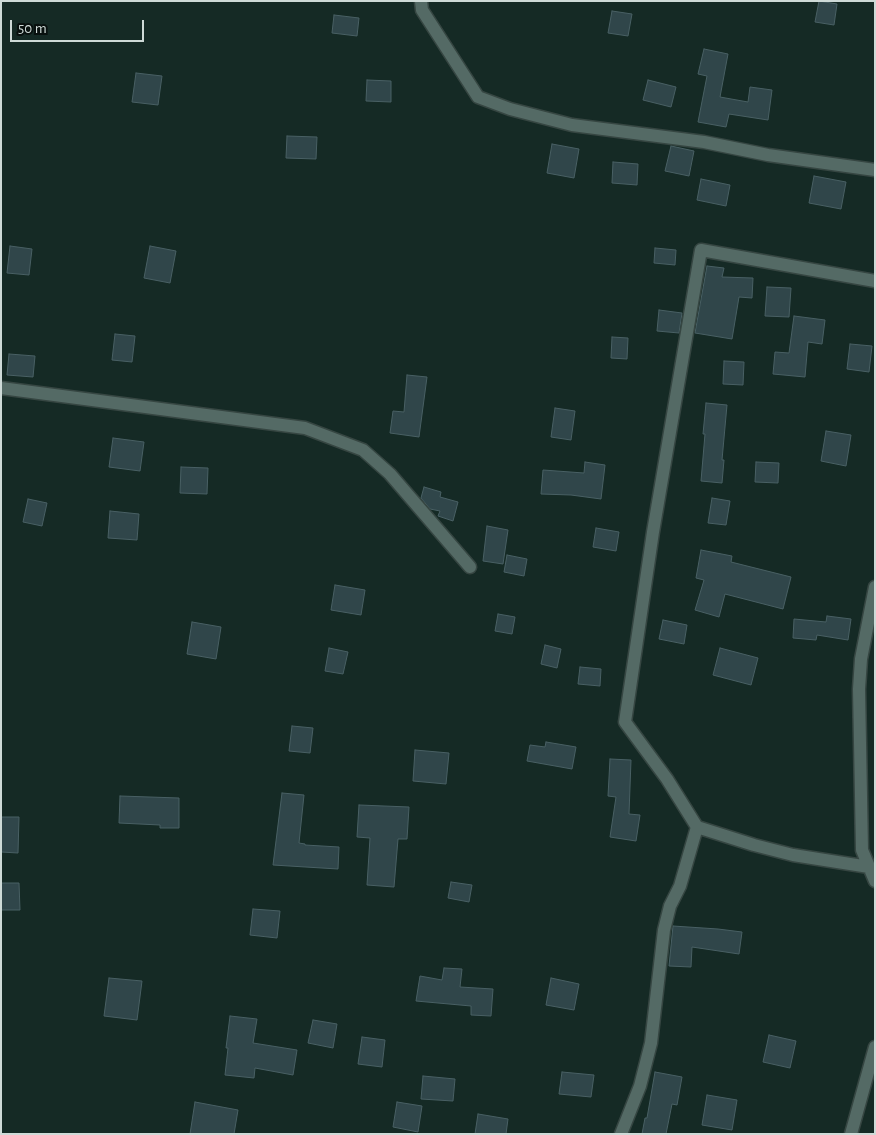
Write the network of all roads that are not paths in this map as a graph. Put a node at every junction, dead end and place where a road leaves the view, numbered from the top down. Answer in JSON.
{"nodes":[{"id":1,"x":421,"y":1,"type":"edge"},
{"id":2,"x":875,"y":170,"type":"edge"},
{"id":3,"x":875,"y":281,"type":"edge"},
{"id":4,"x":1,"y":388,"type":"edge"},
{"id":5,"x":470,"y":567,"type":"dead end"},
{"id":6,"x":875,"y":587,"type":"edge"},
{"id":7,"x":697,"y":828,"type":"junction"},
{"id":8,"x":869,"y":867,"type":"junction"},
{"id":9,"x":875,"y":881,"type":"edge"},
{"id":10,"x":875,"y":1047,"type":"edge"},
{"id":11,"x":621,"y":1134,"type":"edge"},
{"id":12,"x":850,"y":1134,"type":"edge"}],
"edges":[{"from":1,"to":2,"type":"street"},
{"from":3,"to":7,"type":"street"},
{"from":4,"to":5,"type":"street"},
{"from":6,"to":8,"type":"street"},
{"from":7,"to":8,"type":"street"},
{"from":7,"to":11,"type":"street"},
{"from":8,"to":9,"type":"street"},
{"from":10,"to":12,"type":"street"}]}
